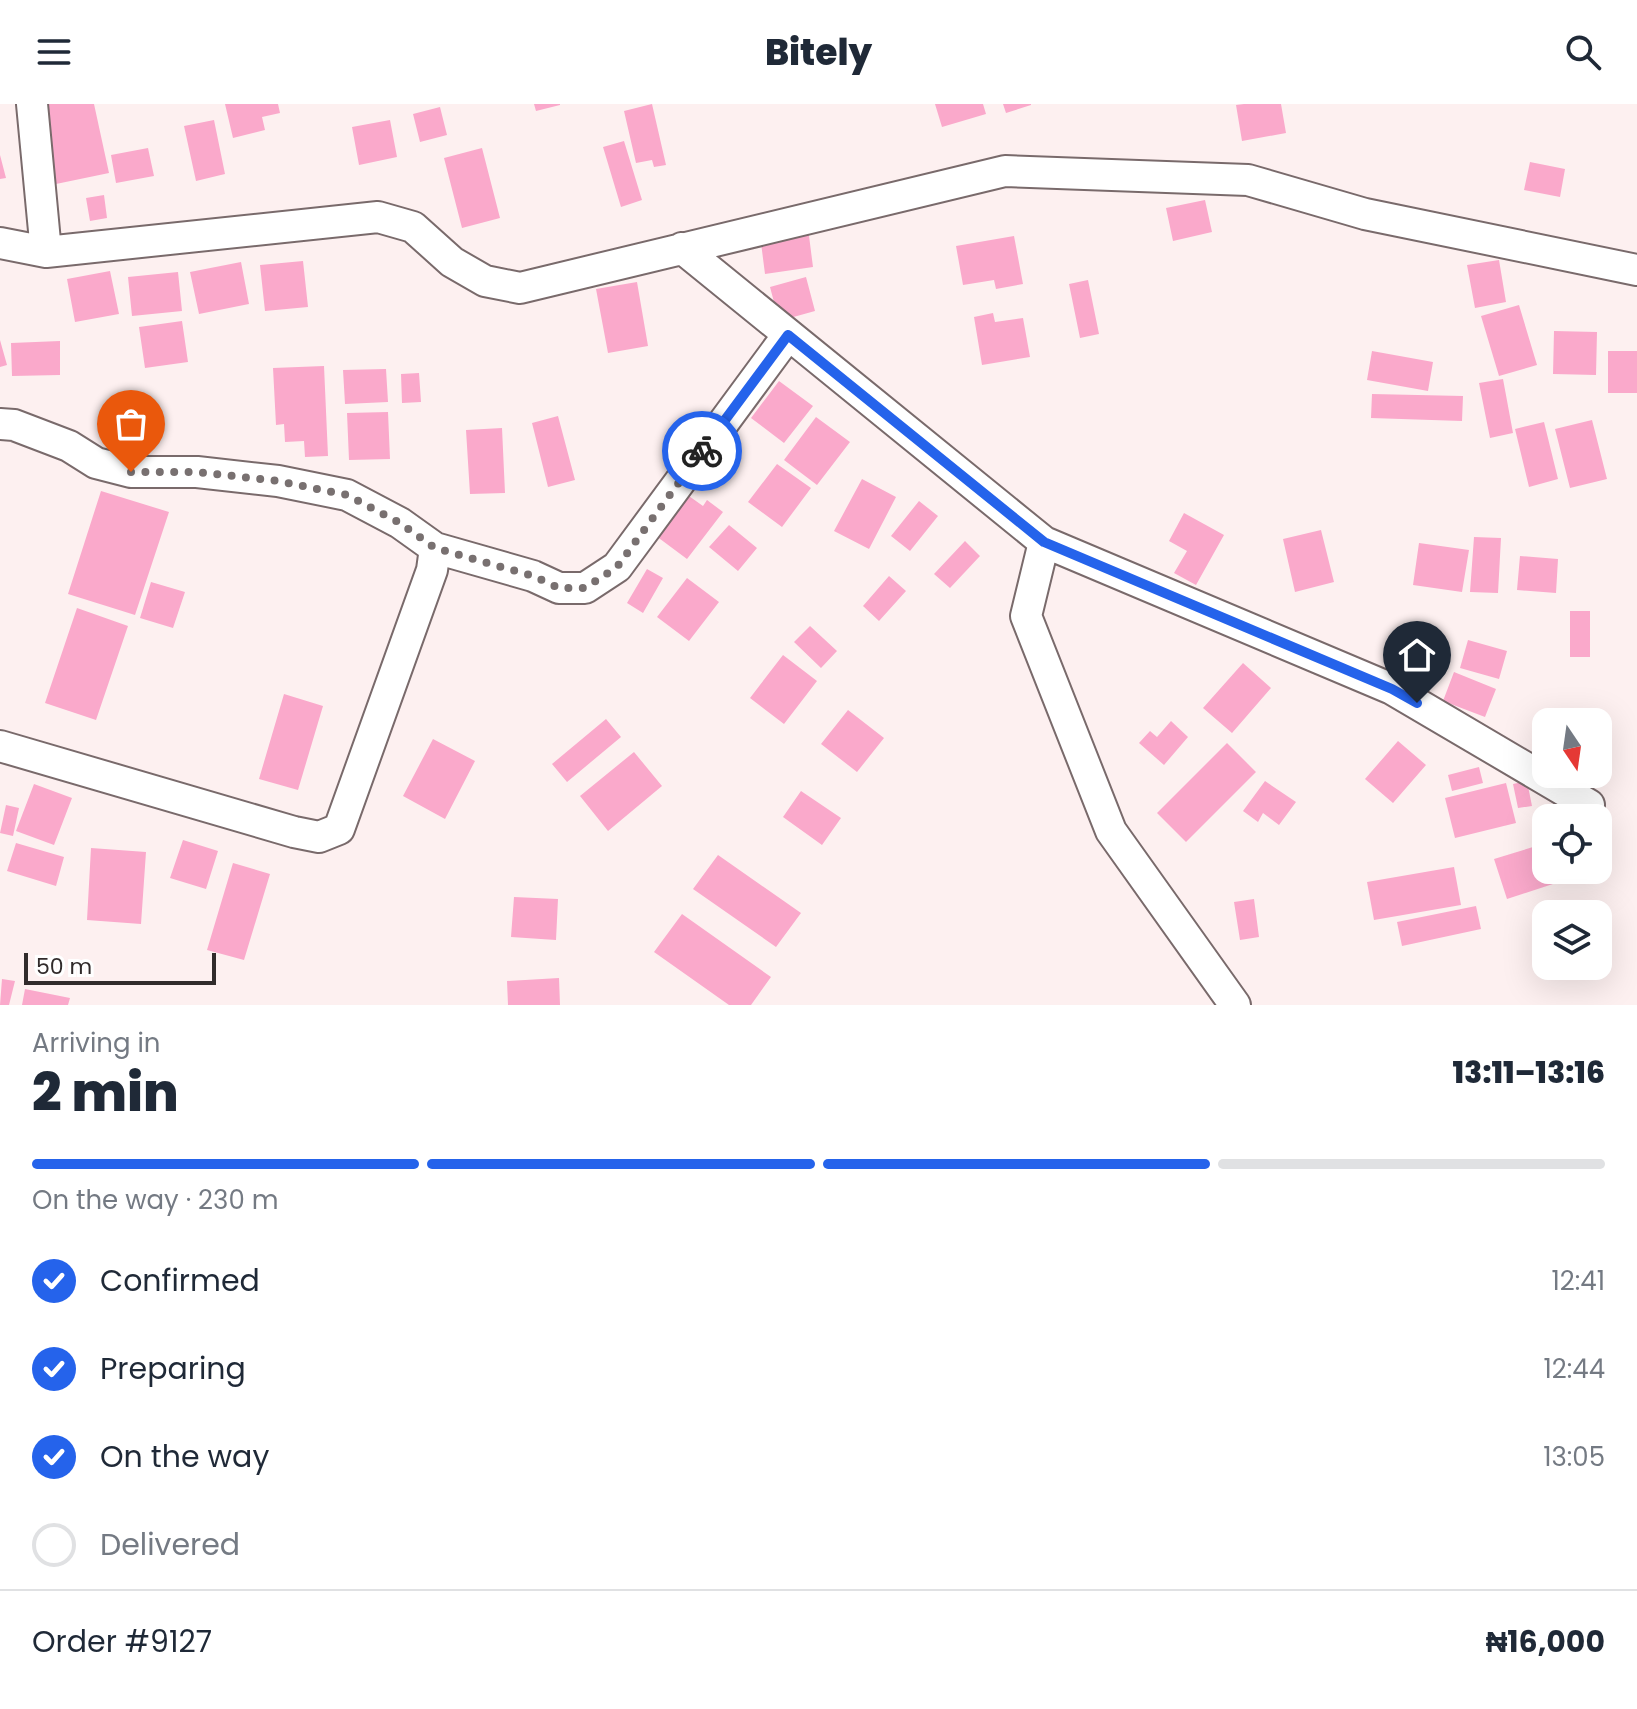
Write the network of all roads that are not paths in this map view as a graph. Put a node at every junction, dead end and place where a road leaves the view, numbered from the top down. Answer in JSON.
{"nodes":[{"id":1,"x":32,"y":104,"type":"edge"},
{"id":2,"x":0,"y":243,"type":"edge"},
{"id":3,"x":682,"y":248,"type":"junction"},
{"id":4,"x":46,"y":252,"type":"junction"},
{"id":5,"x":1637,"y":270,"type":"edge"},
{"id":6,"x":788,"y":335,"type":"junction"},
{"id":7,"x":0,"y":424,"type":"edge"},
{"id":8,"x":1044,"y":542,"type":"junction"},
{"id":9,"x":435,"y":548,"type":"junction"},
{"id":10,"x":0,"y":746,"type":"edge"},
{"id":11,"x":1587,"y":804,"type":"edge"},
{"id":12,"x":1235,"y":1005,"type":"edge"}],
"edges":[{"from":1,"to":4,"type":"street"},
{"from":2,"to":4,"type":"street"},
{"from":3,"to":4,"type":"street"},
{"from":3,"to":5,"type":"street"},
{"from":3,"to":6,"type":"street"},
{"from":6,"to":8,"type":"street"},
{"from":6,"to":9,"type":"street"},
{"from":7,"to":9,"type":"street"},
{"from":8,"to":11,"type":"street"},
{"from":8,"to":12,"type":"street"},
{"from":9,"to":10,"type":"street"}]}
